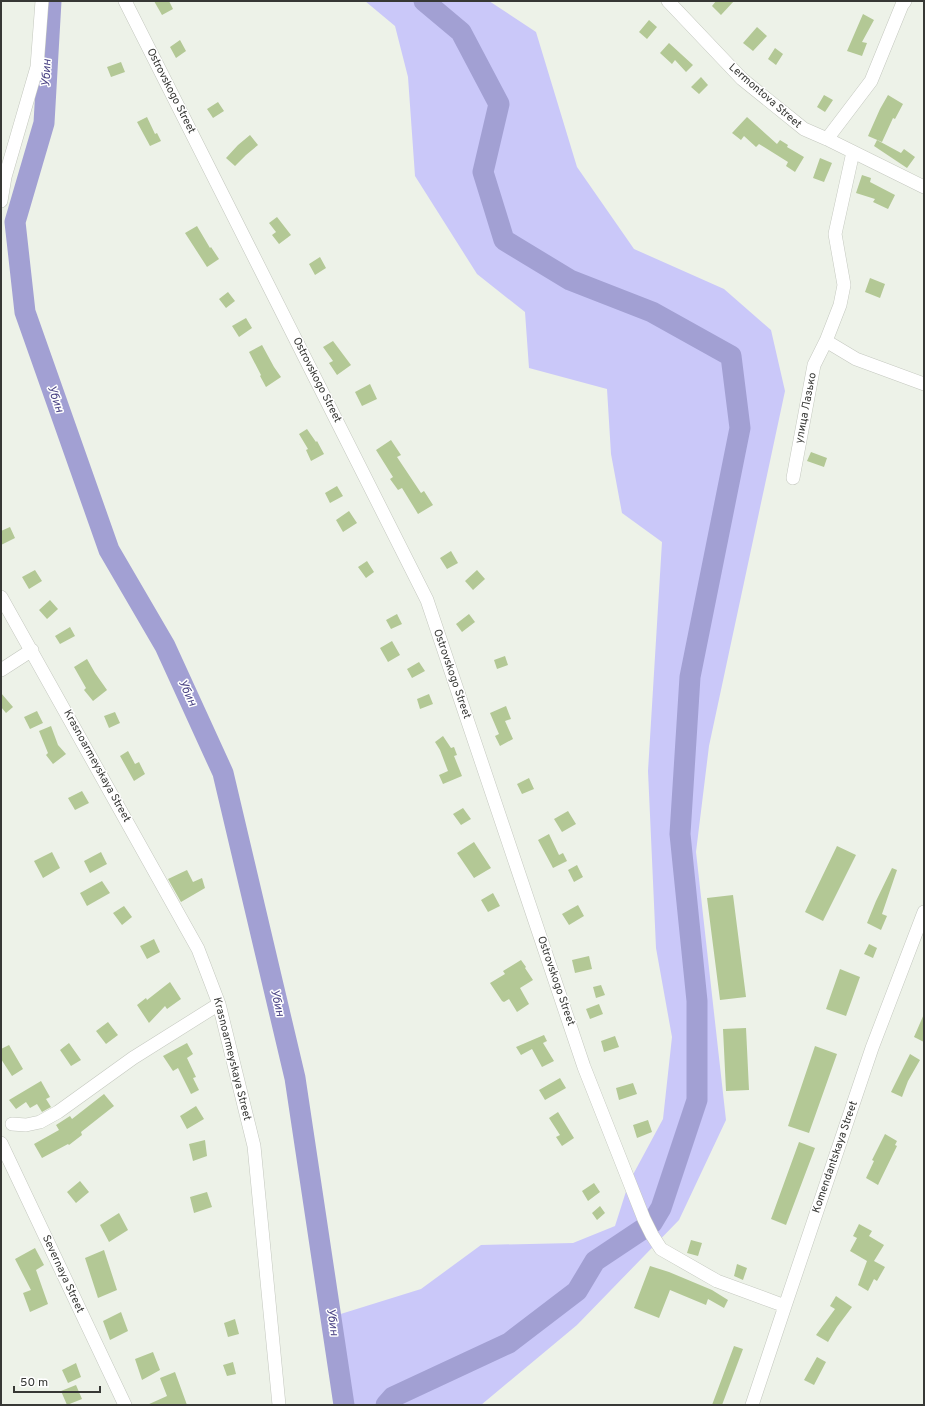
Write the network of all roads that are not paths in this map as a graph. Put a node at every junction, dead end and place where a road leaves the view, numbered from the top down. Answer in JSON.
{"nodes":[{"id":1,"x":42,"y":1,"type":"edge"},
{"id":2,"x":125,"y":1,"type":"edge"},
{"id":3,"x":668,"y":1,"type":"edge"},
{"id":4,"x":905,"y":1,"type":"edge"},
{"id":5,"x":827,"y":139,"type":"junction"},
{"id":6,"x":853,"y":152,"type":"junction"},
{"id":7,"x":924,"y":187,"type":"edge"},
{"id":8,"x":1,"y":201,"type":"edge"},
{"id":9,"x":826,"y":341,"type":"junction"},
{"id":10,"x":924,"y":384,"type":"edge"},
{"id":11,"x":793,"y":478,"type":"dead end"},
{"id":12,"x":1,"y":597,"type":"edge"},
{"id":13,"x":32,"y":650,"type":"junction"},
{"id":14,"x":1,"y":670,"type":"edge"},
{"id":15,"x":924,"y":912,"type":"edge"},
{"id":16,"x":219,"y":1004,"type":"junction"},
{"id":17,"x":12,"y":1124,"type":"dead end"},
{"id":18,"x":1,"y":1143,"type":"edge"},
{"id":19,"x":785,"y":1306,"type":"junction"},
{"id":20,"x":125,"y":1405,"type":"edge"},
{"id":21,"x":279,"y":1405,"type":"edge"},
{"id":22,"x":752,"y":1405,"type":"edge"}],
"edges":[{"from":1,"to":8,"type":"street"},
{"from":2,"to":19,"type":"street","name":"Ostrovskogo Street"},
{"from":3,"to":5,"type":"street","name":"Lermontova Street"},
{"from":4,"to":5,"type":"street"},
{"from":5,"to":6,"type":"street","name":"Lermontova Street"},
{"from":6,"to":7,"type":"street","name":"Lermontova Street"},
{"from":6,"to":9,"type":"street","name":"улица Лазько"},
{"from":9,"to":10,"type":"street"},
{"from":9,"to":11,"type":"street","name":"улица Лазько"},
{"from":12,"to":13,"type":"street","name":"Krasnoarmeyskaya Street"},
{"from":13,"to":14,"type":"street"},
{"from":13,"to":16,"type":"street","name":"Krasnoarmeyskaya Street"},
{"from":15,"to":19,"type":"street","name":"Komendantskaya Street"},
{"from":16,"to":17,"type":"street"},
{"from":16,"to":21,"type":"street","name":"Krasnoarmeyskaya Street"},
{"from":18,"to":20,"type":"street","name":"Severnaya Street"},
{"from":19,"to":22,"type":"street","name":"Komendantskaya Street"}]}
